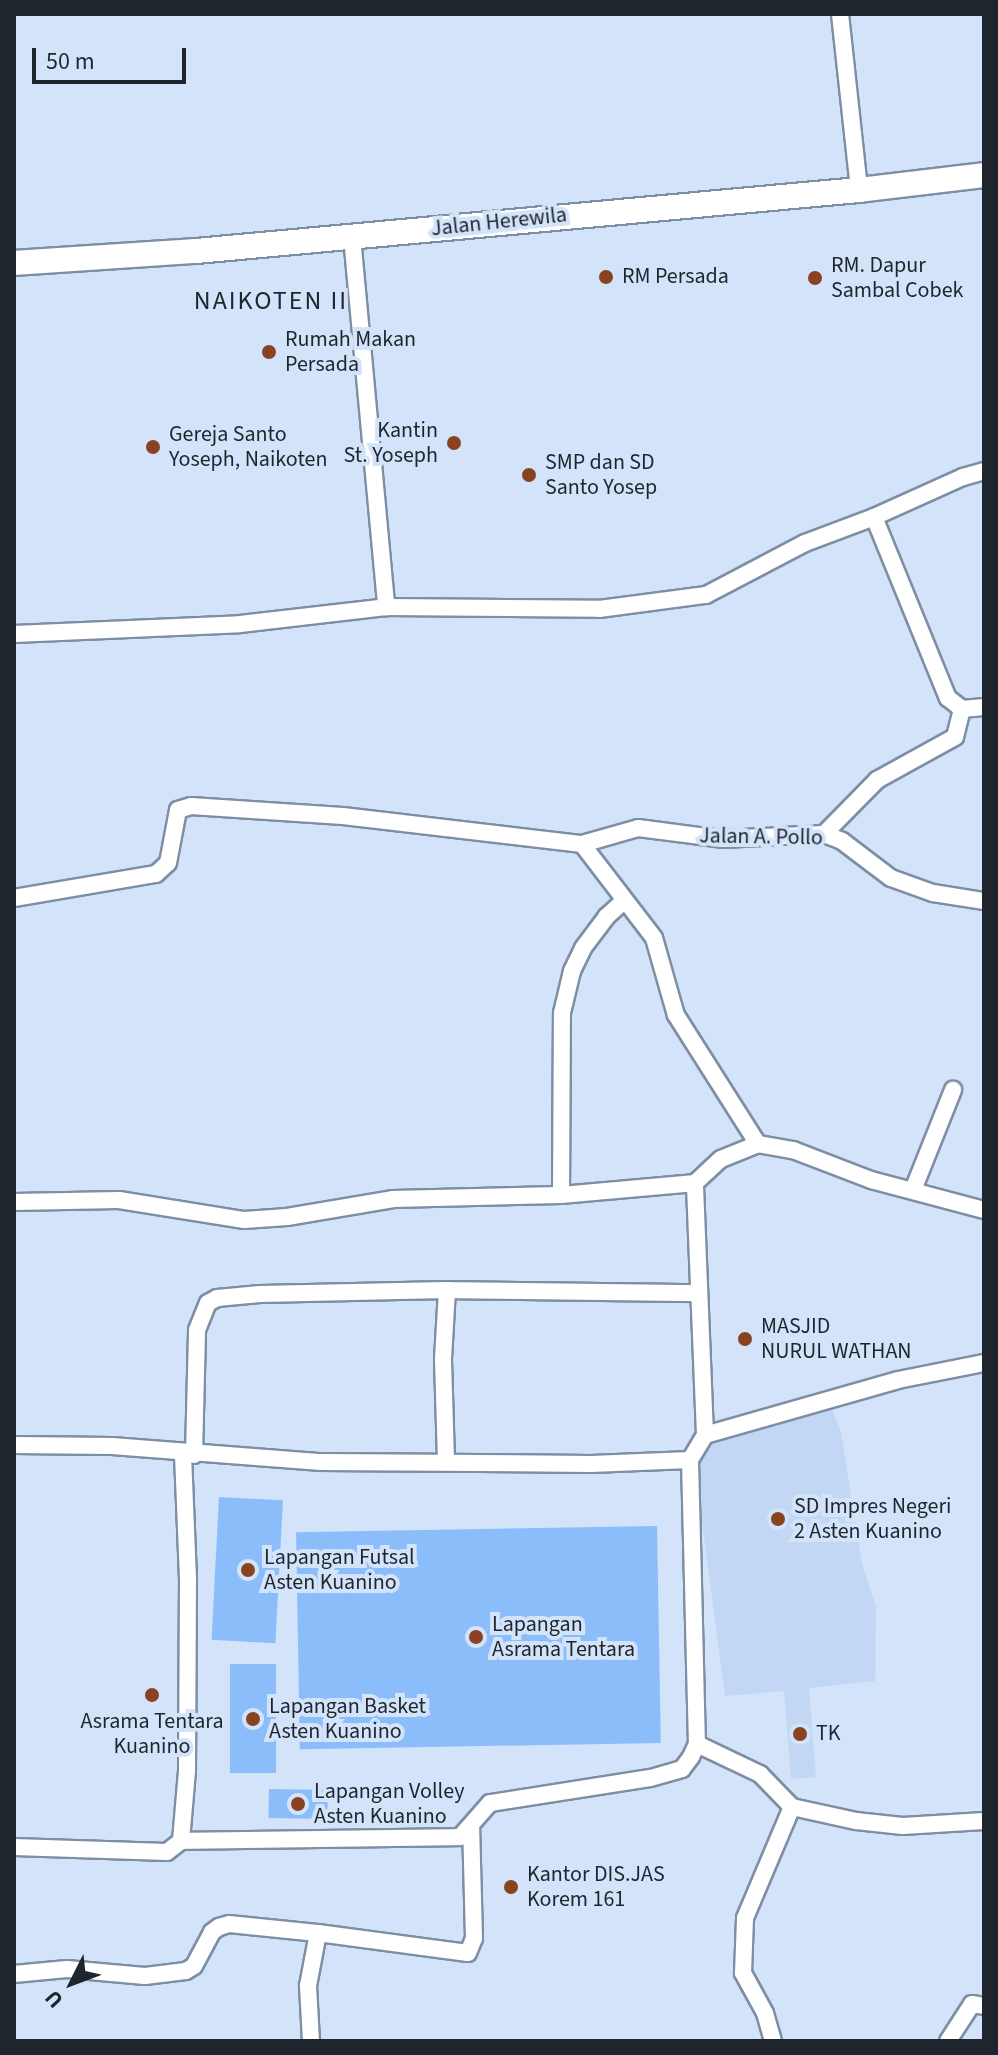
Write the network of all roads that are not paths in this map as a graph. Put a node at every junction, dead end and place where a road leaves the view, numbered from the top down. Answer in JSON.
{"nodes":[{"id":1,"x":840,"y":14,"type":"edge"},
{"id":2,"x":984,"y":175,"type":"edge"},
{"id":3,"x":859,"y":190,"type":"junction"},
{"id":4,"x":352,"y":237,"type":"junction"},
{"id":5,"x":14,"y":263,"type":"edge"},
{"id":6,"x":984,"y":471,"type":"edge"},
{"id":7,"x":874,"y":517,"type":"junction"},
{"id":8,"x":386,"y":607,"type":"junction"},
{"id":9,"x":14,"y":634,"type":"edge"},
{"id":10,"x":984,"y":707,"type":"edge"},
{"id":11,"x":962,"y":709,"type":"junction"},
{"id":12,"x":824,"y":834,"type":"junction"},
{"id":13,"x":582,"y":844,"type":"junction"},
{"id":14,"x":14,"y":898,"type":"edge"},
{"id":15,"x":624,"y":901,"type":"junction"},
{"id":16,"x":984,"y":901,"type":"edge"},
{"id":17,"x":953,"y":1090,"type":"dead end"},
{"id":18,"x":758,"y":1144,"type":"junction"},
{"id":19,"x":695,"y":1183,"type":"junction"},
{"id":20,"x":913,"y":1190,"type":"junction"},
{"id":21,"x":561,"y":1195,"type":"junction"},
{"id":22,"x":14,"y":1202,"type":"edge"},
{"id":23,"x":984,"y":1210,"type":"edge"},
{"id":24,"x":447,"y":1290,"type":"junction"},
{"id":25,"x":696,"y":1293,"type":"junction"},
{"id":26,"x":984,"y":1363,"type":"edge"},
{"id":27,"x":705,"y":1435,"type":"junction"},
{"id":28,"x":14,"y":1445,"type":"edge"},
{"id":29,"x":189,"y":1454,"type":"junction"},
{"id":30,"x":690,"y":1460,"type":"junction"},
{"id":31,"x":446,"y":1461,"type":"junction"},
{"id":32,"x":697,"y":1744,"type":"junction"},
{"id":33,"x":792,"y":1807,"type":"junction"},
{"id":34,"x":984,"y":1821,"type":"edge"},
{"id":35,"x":471,"y":1826,"type":"junction"},
{"id":36,"x":181,"y":1841,"type":"junction"},
{"id":37,"x":14,"y":1847,"type":"edge"},
{"id":38,"x":318,"y":1933,"type":"junction"},
{"id":39,"x":14,"y":1974,"type":"edge"},
{"id":40,"x":984,"y":2006,"type":"edge"},
{"id":41,"x":311,"y":2041,"type":"edge"},
{"id":42,"x":773,"y":2041,"type":"edge"},
{"id":43,"x":948,"y":2041,"type":"edge"}],
"edges":[{"from":1,"to":3,"type":"street"},
{"from":2,"to":3,"type":"main road","name":"Jalan Herewila"},
{"from":3,"to":4,"type":"main road","name":"Jalan Herewila"},
{"from":4,"to":5,"type":"main road","name":"Jalan Herewila"},
{"from":4,"to":8,"type":"street"},
{"from":6,"to":7,"type":"street"},
{"from":7,"to":8,"type":"street"},
{"from":7,"to":11,"type":"street"},
{"from":8,"to":9,"type":"street"},
{"from":10,"to":11,"type":"street"},
{"from":11,"to":12,"type":"street"},
{"from":12,"to":13,"type":"street","name":"Jalan A. Pollo"},
{"from":12,"to":16,"type":"street","name":"Jalan A. Pollo"},
{"from":13,"to":14,"type":"street","name":"Jalan A. Pollo"},
{"from":13,"to":15,"type":"street"},
{"from":15,"to":18,"type":"street"},
{"from":15,"to":21,"type":"street"},
{"from":17,"to":20,"type":"street"},
{"from":18,"to":19,"type":"street"},
{"from":18,"to":20,"type":"street"},
{"from":19,"to":21,"type":"street"},
{"from":19,"to":25,"type":"street"},
{"from":20,"to":23,"type":"street"},
{"from":21,"to":22,"type":"street"},
{"from":24,"to":25,"type":"street"},
{"from":24,"to":29,"type":"street"},
{"from":24,"to":31,"type":"street"},
{"from":25,"to":27,"type":"street"},
{"from":26,"to":27,"type":"street"},
{"from":27,"to":30,"type":"street"},
{"from":28,"to":29,"type":"street"},
{"from":29,"to":31,"type":"street"},
{"from":29,"to":36,"type":"street"},
{"from":30,"to":31,"type":"street"},
{"from":30,"to":32,"type":"street"},
{"from":32,"to":33,"type":"street"},
{"from":32,"to":35,"type":"street"},
{"from":33,"to":34,"type":"street"},
{"from":33,"to":42,"type":"street"},
{"from":35,"to":36,"type":"street"},
{"from":35,"to":38,"type":"street"},
{"from":36,"to":37,"type":"street"},
{"from":38,"to":39,"type":"street"},
{"from":38,"to":41,"type":"street"},
{"from":40,"to":43,"type":"street"}]}
